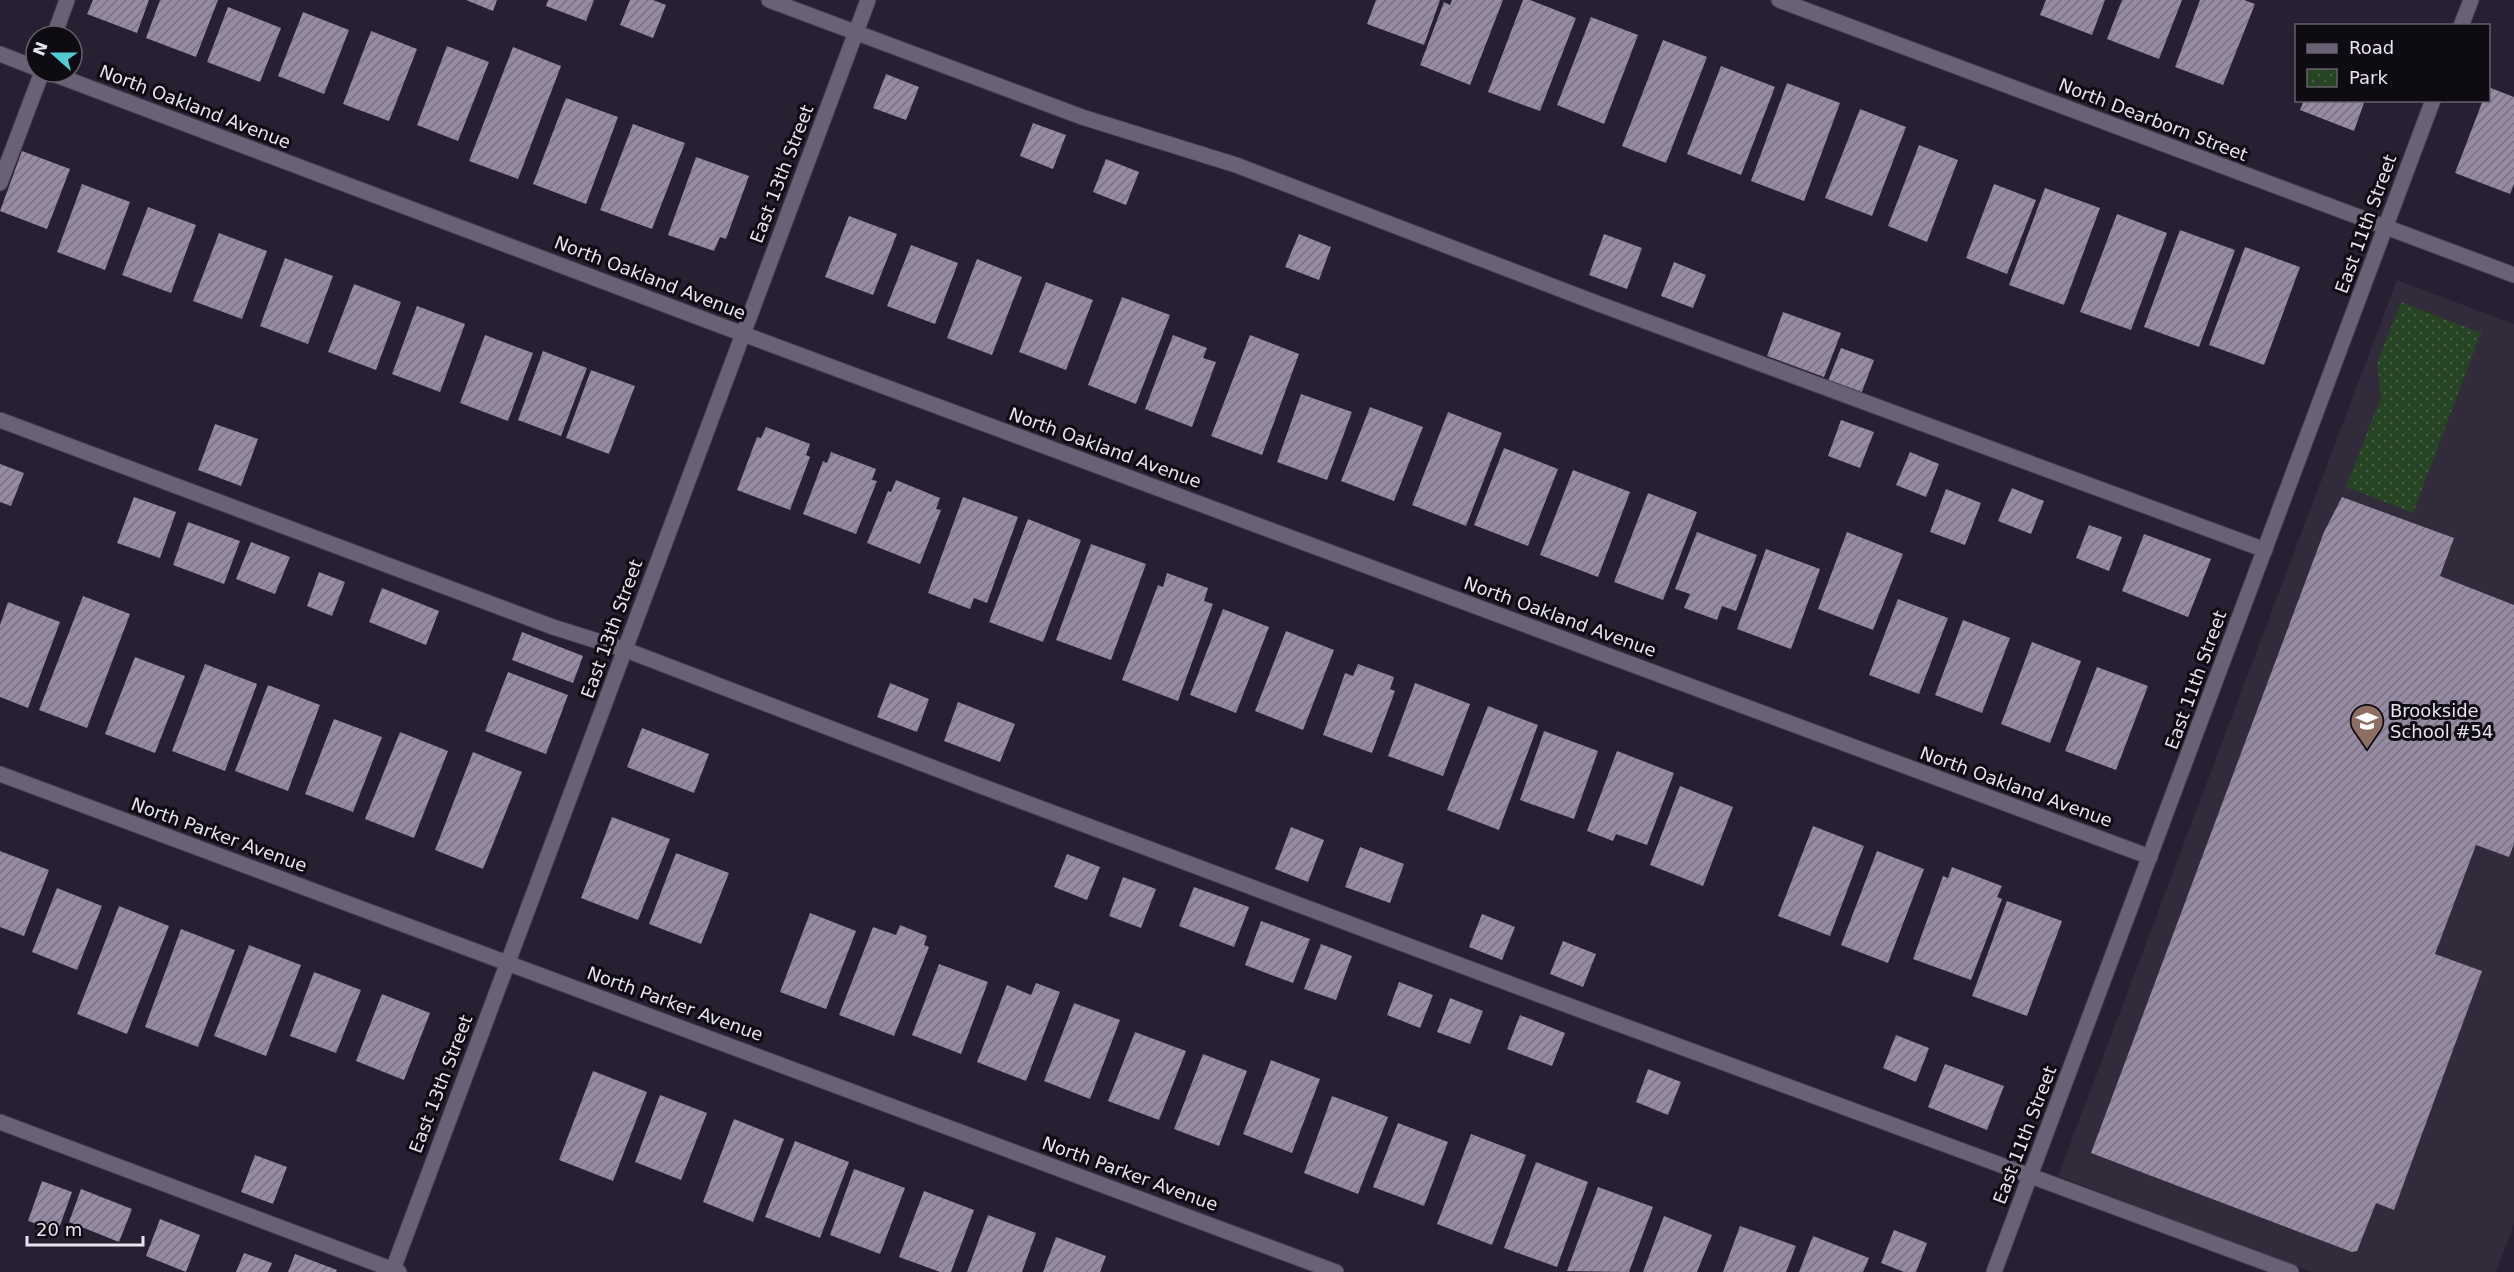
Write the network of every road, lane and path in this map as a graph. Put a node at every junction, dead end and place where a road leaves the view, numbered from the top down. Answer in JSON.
{"nodes":[{"id":1,"x":67,"y":0,"type":"edge"},
{"id":2,"x":768,"y":0,"type":"edge"},
{"id":3,"x":868,"y":0,"type":"edge"},
{"id":4,"x":1779,"y":0,"type":"edge"},
{"id":5,"x":2471,"y":0,"type":"edge"},
{"id":6,"x":58,"y":24,"type":"edge"},
{"id":7,"x":2462,"y":24,"type":"edge"},
{"id":8,"x":856,"y":34,"type":"junction"},
{"id":9,"x":0,"y":54,"type":"edge"},
{"id":10,"x":24,"y":63,"type":"edge"},
{"id":11,"x":37,"y":84,"type":"edge"},
{"id":12,"x":80,"y":84,"type":"edge"},
{"id":13,"x":2432,"y":102,"type":"edge"},
{"id":14,"x":0,"y":183,"type":"edge"},
{"id":15,"x":2386,"y":228,"type":"junction"},
{"id":16,"x":2514,"y":275,"type":"edge"},
{"id":17,"x":743,"y":334,"type":"junction"},
{"id":18,"x":0,"y":420,"type":"edge"},
{"id":19,"x":2265,"y":550,"type":"junction"},
{"id":20,"x":626,"y":650,"type":"junction"},
{"id":21,"x":0,"y":774,"type":"edge"},
{"id":22,"x":2150,"y":857,"type":"junction"},
{"id":23,"x":508,"y":963,"type":"junction"},
{"id":24,"x":0,"y":1122,"type":"edge"},
{"id":25,"x":2031,"y":1175,"type":"junction"},
{"id":26,"x":395,"y":1271,"type":"edge"},
{"id":27,"x":1336,"y":1272,"type":"edge"},
{"id":28,"x":1994,"y":1272,"type":"edge"},
{"id":29,"x":2291,"y":1272,"type":"edge"}],
"edges":[{"from":1,"to":6,"type":"street"},
{"from":2,"to":8,"type":"street"},
{"from":3,"to":8,"type":"street","name":"East 13th Street"},
{"from":4,"to":15,"type":"street","name":"North Dearborn Street"},
{"from":5,"to":7,"type":"street"},
{"from":8,"to":17,"type":"street","name":"East 13th Street"},
{"from":8,"to":19,"type":"street"},
{"from":9,"to":10,"type":"street"},
{"from":11,"to":14,"type":"street"},
{"from":12,"to":17,"type":"street","name":"North Oakland Avenue"},
{"from":13,"to":15,"type":"street","name":"East 11th Street"},
{"from":15,"to":16,"type":"street","name":"North Dearborn Street"},
{"from":15,"to":19,"type":"street","name":"East 11th Street"},
{"from":17,"to":20,"type":"street","name":"East 13th Street"},
{"from":17,"to":22,"type":"street","name":"North Oakland Avenue"},
{"from":18,"to":20,"type":"street"},
{"from":19,"to":22,"type":"street","name":"East 11th Street"},
{"from":20,"to":23,"type":"street","name":"East 13th Street"},
{"from":20,"to":25,"type":"street"},
{"from":21,"to":23,"type":"street","name":"North Parker Avenue"},
{"from":22,"to":25,"type":"street","name":"East 11th Street"},
{"from":23,"to":26,"type":"street","name":"East 13th Street"},
{"from":23,"to":27,"type":"street","name":"North Parker Avenue"},
{"from":24,"to":26,"type":"street"},
{"from":25,"to":28,"type":"street","name":"East 11th Street"},
{"from":25,"to":29,"type":"street"}]}
